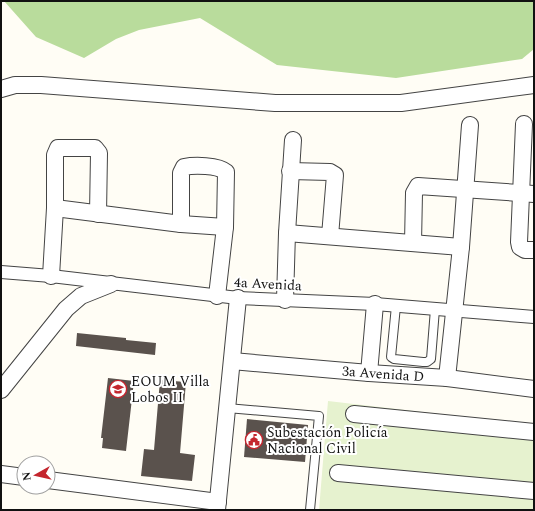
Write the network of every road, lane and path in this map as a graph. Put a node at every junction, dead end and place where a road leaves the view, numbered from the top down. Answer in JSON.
{"nodes":[{"id":1,"x":534,"y":85,"type":"edge"},
{"id":2,"x":1,"y":89,"type":"edge"},
{"id":3,"x":524,"y":124,"type":"dead end"},
{"id":4,"x":470,"y":125,"type":"dead end"},
{"id":5,"x":293,"y":140,"type":"dead end"},
{"id":6,"x":290,"y":171,"type":"junction"},
{"id":7,"x":464,"y":189,"type":"junction"},
{"id":8,"x":527,"y":194,"type":"edge"},
{"id":9,"x":55,"y":208,"type":"junction"},
{"id":10,"x":98,"y":214,"type":"junction"},
{"id":11,"x":181,"y":224,"type":"junction"},
{"id":12,"x":225,"y":227,"type":"junction"},
{"id":13,"x":287,"y":233,"type":"junction"},
{"id":14,"x":330,"y":236,"type":"junction"},
{"id":15,"x":413,"y":244,"type":"junction"},
{"id":16,"x":461,"y":247,"type":"junction"},
{"id":17,"x":534,"y":250,"type":"edge"},
{"id":18,"x":1,"y":272,"type":"edge"},
{"id":19,"x":51,"y":276,"type":"junction"},
{"id":20,"x":111,"y":284,"type":"junction"},
{"id":21,"x":217,"y":296,"type":"junction"},
{"id":22,"x":238,"y":298,"type":"junction"},
{"id":23,"x":285,"y":300,"type":"junction"},
{"id":24,"x":375,"y":304,"type":"junction"},
{"id":25,"x":396,"y":306,"type":"junction"},
{"id":26,"x":435,"y":309,"type":"junction"},
{"id":27,"x":454,"y":310,"type":"junction"},
{"id":28,"x":534,"y":317,"type":"edge"},
{"id":29,"x":232,"y":361,"type":"junction"},
{"id":30,"x":369,"y":373,"type":"junction"},
{"id":31,"x":447,"y":378,"type":"junction"},
{"id":32,"x":534,"y":389,"type":"edge"},
{"id":33,"x":1,"y":390,"type":"edge"},
{"id":34,"x":227,"y":408,"type":"junction"},
{"id":35,"x":354,"y":414,"type":"dead end"},
{"id":36,"x":534,"y":432,"type":"edge"},
{"id":37,"x":338,"y":473,"type":"dead end"},
{"id":38,"x":1,"y":474,"type":"edge"},
{"id":39,"x":16,"y":476,"type":"edge"},
{"id":40,"x":56,"y":481,"type":"edge"},
{"id":41,"x":534,"y":491,"type":"edge"},
{"id":42,"x":218,"y":506,"type":"edge"},
{"id":43,"x":310,"y":510,"type":"edge"}],
"edges":[{"from":1,"to":2,"type":"street"},
{"from":3,"to":8,"type":"street"},
{"from":4,"to":7,"type":"street"},
{"from":5,"to":6,"type":"street"},
{"from":6,"to":13,"type":"street"},
{"from":6,"to":14,"type":"street"},
{"from":7,"to":8,"type":"street"},
{"from":7,"to":15,"type":"street"},
{"from":7,"to":16,"type":"street"},
{"from":8,"to":17,"type":"street"},
{"from":9,"to":10,"type":"street"},
{"from":9,"to":10,"type":"street"},
{"from":9,"to":19,"type":"street"},
{"from":10,"to":11,"type":"street"},
{"from":11,"to":12,"type":"street"},
{"from":11,"to":12,"type":"street"},
{"from":12,"to":21,"type":"street"},
{"from":13,"to":14,"type":"street"},
{"from":13,"to":23,"type":"street"},
{"from":14,"to":15,"type":"street"},
{"from":15,"to":16,"type":"street"},
{"from":16,"to":27,"type":"street"},
{"from":18,"to":19,"type":"street","name":"4a Avenida"},
{"from":19,"to":20,"type":"street","name":"4a Avenida"},
{"from":20,"to":21,"type":"street","name":"4a Avenida"},
{"from":20,"to":33,"type":"street"},
{"from":21,"to":22,"type":"street","name":"4a Avenida"},
{"from":22,"to":23,"type":"street","name":"4a Avenida"},
{"from":22,"to":29,"type":"street"},
{"from":23,"to":24,"type":"street","name":"4a Avenida"},
{"from":24,"to":25,"type":"street","name":"4a Avenida"},
{"from":24,"to":30,"type":"street"},
{"from":25,"to":26,"type":"street","name":"4a Avenida"},
{"from":25,"to":26,"type":"lane"},
{"from":26,"to":27,"type":"street","name":"4a Avenida"},
{"from":27,"to":28,"type":"street","name":"4a Avenida"},
{"from":27,"to":31,"type":"street"},
{"from":29,"to":30,"type":"street","name":"3a Avenida D"},
{"from":29,"to":34,"type":"street"},
{"from":30,"to":31,"type":"street","name":"3a Avenida D"},
{"from":31,"to":32,"type":"street","name":"3a Avenida D"},
{"from":34,"to":42,"type":"street"},
{"from":34,"to":43,"type":"lane"},
{"from":35,"to":36,"type":"street"},
{"from":37,"to":41,"type":"street"},
{"from":38,"to":39,"type":"street"},
{"from":40,"to":42,"type":"street"}]}
